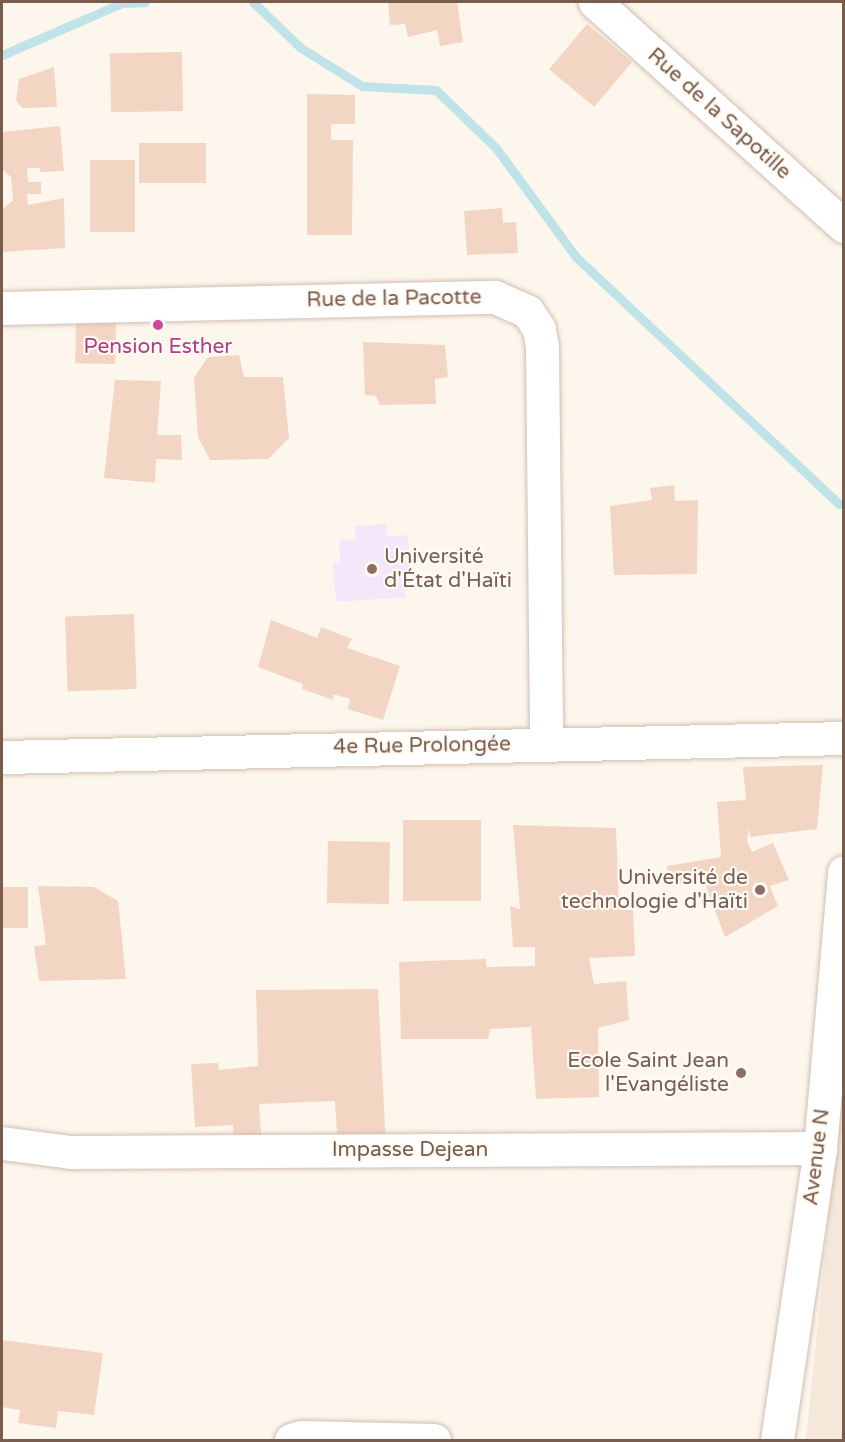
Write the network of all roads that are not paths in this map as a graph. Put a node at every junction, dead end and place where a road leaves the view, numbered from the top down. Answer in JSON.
{"nodes":[{"id":1,"x":596,"y":2,"type":"edge"},
{"id":2,"x":843,"y":226,"type":"edge"},
{"id":3,"x":2,"y":308,"type":"edge"},
{"id":4,"x":843,"y":738,"type":"edge"},
{"id":5,"x":546,"y":743,"type":"junction"},
{"id":6,"x":2,"y":757,"type":"edge"},
{"id":7,"x":843,"y":872,"type":"edge"},
{"id":8,"x":2,"y":1143,"type":"edge"},
{"id":9,"x":820,"y":1148,"type":"junction"},
{"id":10,"x":291,"y":1440,"type":"edge"},
{"id":11,"x":434,"y":1440,"type":"edge"},
{"id":12,"x":777,"y":1440,"type":"edge"}],
"edges":[{"from":1,"to":2,"type":"street","name":"Rue de la Sapotille"},
{"from":3,"to":5,"type":"street","name":"Rue de la Pacotte"},
{"from":4,"to":5,"type":"street","name":"4e Rue Prolongée"},
{"from":5,"to":6,"type":"street","name":"4e Rue Prolongée"},
{"from":7,"to":9,"type":"street","name":"Avenue N"},
{"from":8,"to":9,"type":"street","name":"Impasse Dejean"},
{"from":9,"to":12,"type":"street","name":"Avenue N"},
{"from":10,"to":11,"type":"street"}]}
